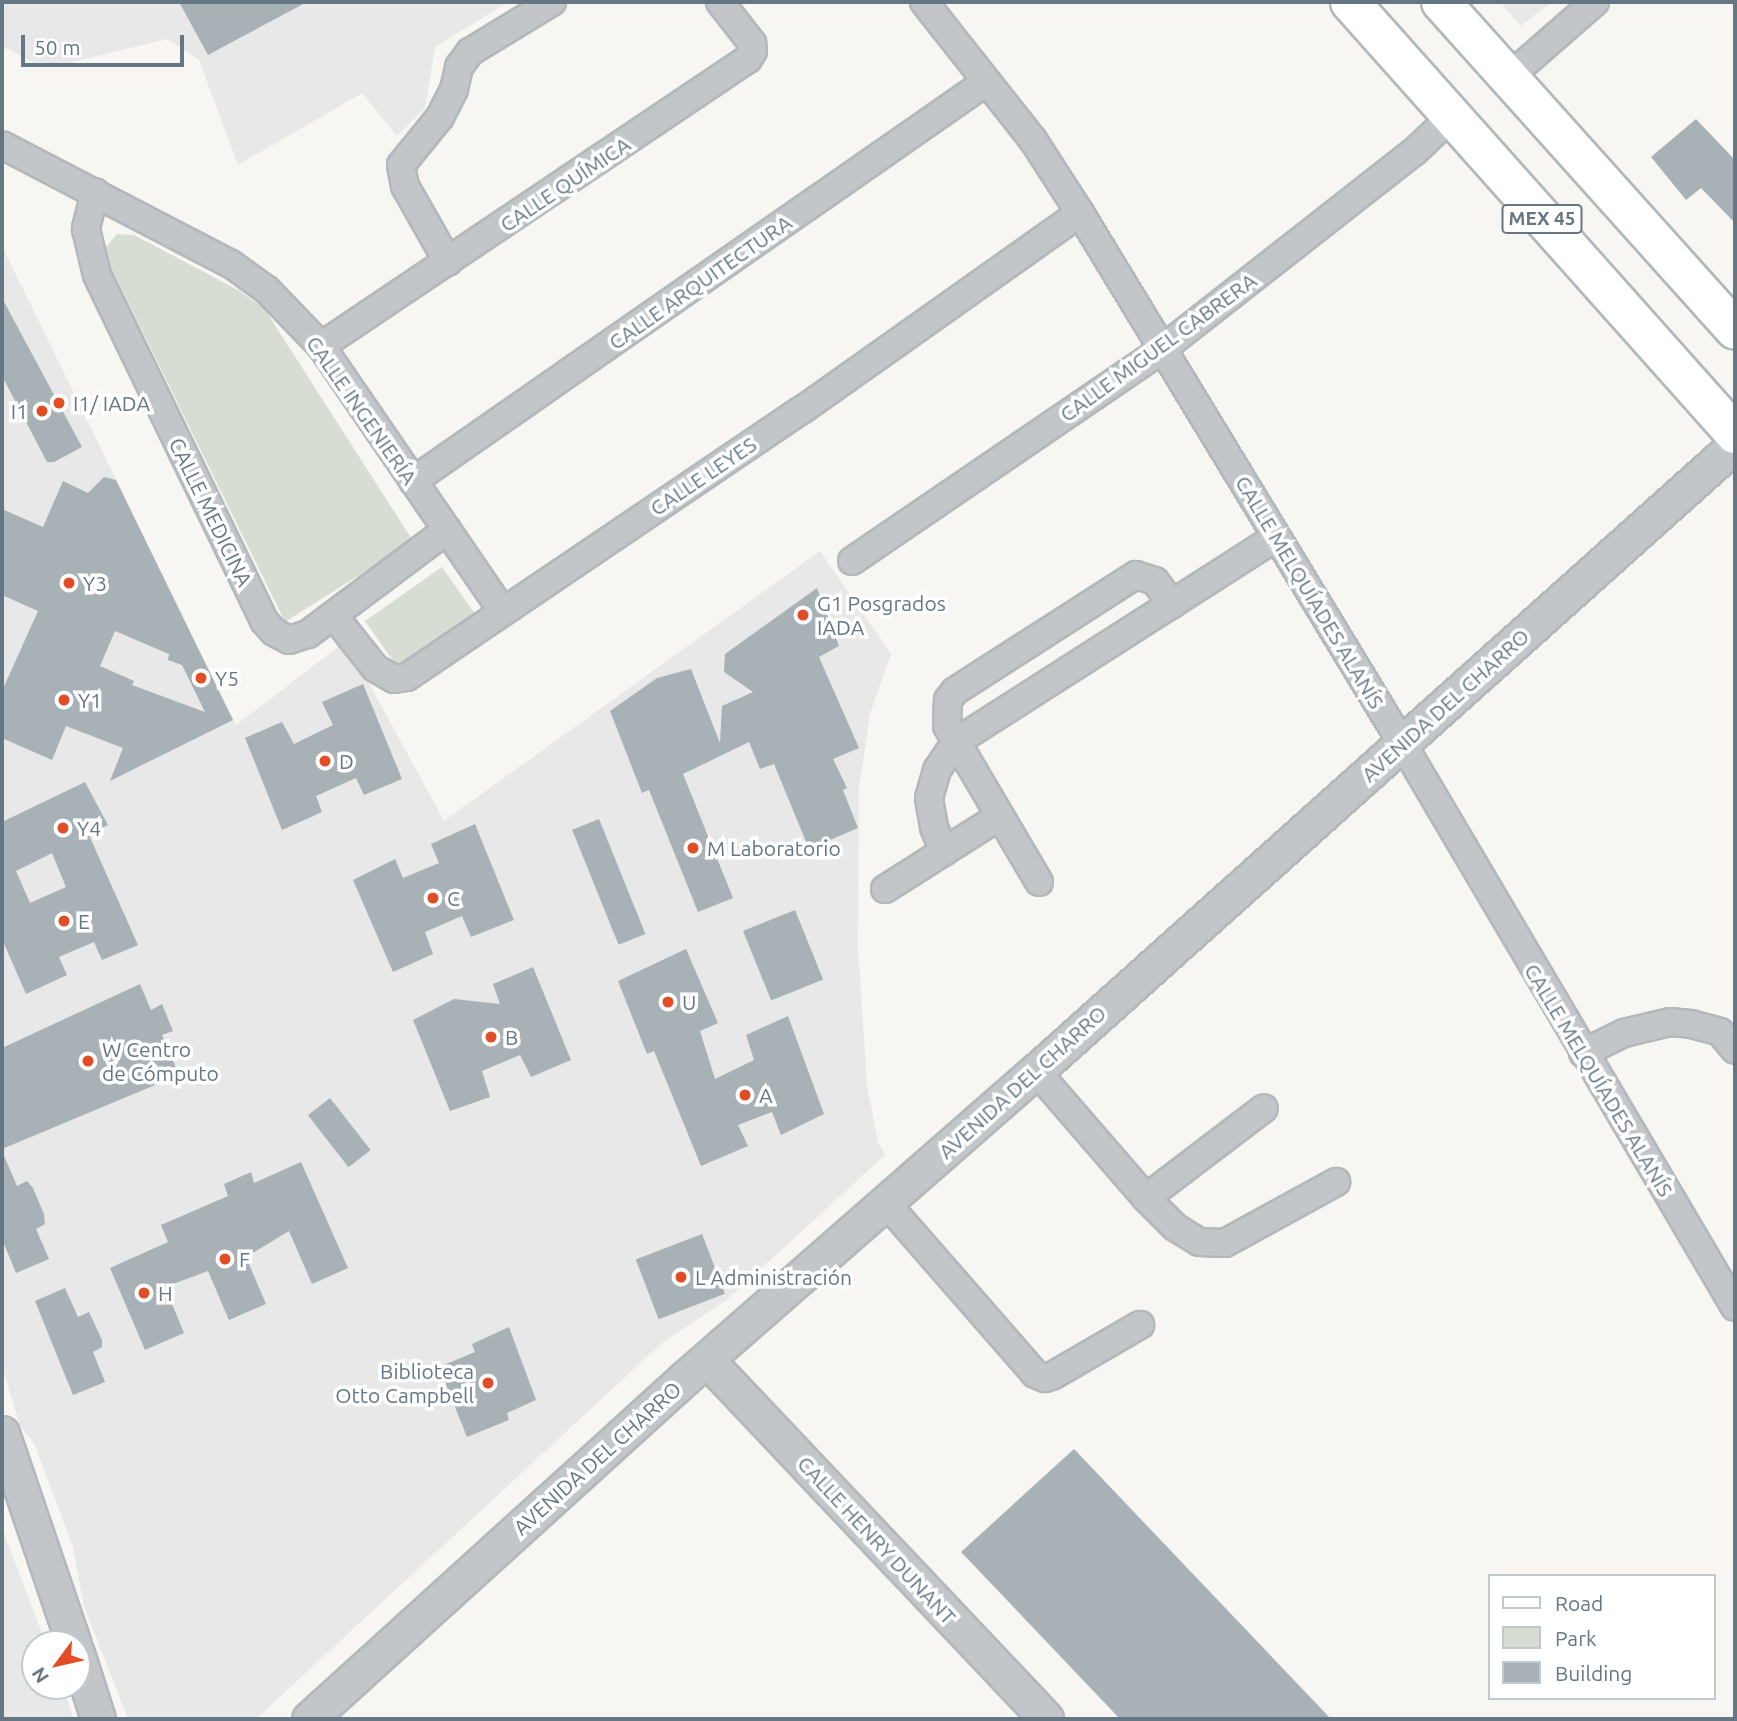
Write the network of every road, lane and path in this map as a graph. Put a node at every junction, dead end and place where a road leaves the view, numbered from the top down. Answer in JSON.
{"nodes":[{"id":1,"x":552,"y":2,"type":"edge"},
{"id":2,"x":720,"y":2,"type":"edge"},
{"id":3,"x":924,"y":2,"type":"edge"},
{"id":4,"x":1350,"y":2,"type":"edge"},
{"id":5,"x":1441,"y":2,"type":"edge"},
{"id":6,"x":1595,"y":2,"type":"edge"},
{"id":7,"x":1509,"y":77,"type":"junction"},
{"id":8,"x":986,"y":82,"type":"junction"},
{"id":9,"x":1451,"y":117,"type":"junction"},
{"id":10,"x":2,"y":145,"type":"edge"},
{"id":11,"x":95,"y":192,"type":"junction"},
{"id":12,"x":1080,"y":213,"type":"junction"},
{"id":13,"x":448,"y":262,"type":"junction"},
{"id":14,"x":1735,"y":330,"type":"edge"},
{"id":15,"x":321,"y":346,"type":"junction"},
{"id":16,"x":1161,"y":350,"type":"junction"},
{"id":17,"x":1735,"y":434,"type":"edge"},
{"id":18,"x":1735,"y":445,"type":"edge"},
{"id":19,"x":413,"y":481,"type":"junction"},
{"id":20,"x":447,"y":530,"type":"junction"},
{"id":21,"x":1276,"y":537,"type":"junction"},
{"id":22,"x":852,"y":561,"type":"dead end"},
{"id":23,"x":1172,"y":604,"type":"junction"},
{"id":24,"x":503,"y":612,"type":"junction"},
{"id":25,"x":334,"y":616,"type":"junction"},
{"id":26,"x":956,"y":742,"type":"junction"},
{"id":27,"x":1402,"y":743,"type":"junction"},
{"id":28,"x":1000,"y":816,"type":"junction"},
{"id":29,"x":944,"y":852,"type":"junction"},
{"id":30,"x":1039,"y":882,"type":"dead end"},
{"id":31,"x":885,"y":890,"type":"dead end"},
{"id":32,"x":1735,"y":1050,"type":"edge"},
{"id":33,"x":1583,"y":1053,"type":"junction"},
{"id":34,"x":1036,"y":1071,"type":"junction"},
{"id":35,"x":1264,"y":1108,"type":"dead end"},
{"id":36,"x":1336,"y":1182,"type":"dead end"},
{"id":37,"x":1146,"y":1198,"type":"junction"},
{"id":38,"x":886,"y":1203,"type":"junction"},
{"id":39,"x":1735,"y":1307,"type":"edge"},
{"id":40,"x":1140,"y":1325,"type":"dead end"},
{"id":41,"x":708,"y":1361,"type":"junction"},
{"id":42,"x":2,"y":1433,"type":"edge"},
{"id":43,"x":69,"y":1630,"type":"edge"},
{"id":44,"x":91,"y":1697,"type":"edge"},
{"id":45,"x":98,"y":1719,"type":"edge"},
{"id":46,"x":309,"y":1719,"type":"edge"},
{"id":47,"x":1046,"y":1719,"type":"edge"}],
"edges":[{"from":1,"to":13,"type":"street"},
{"from":2,"to":13,"type":"street","name":"CALLE QUÍMICA"},
{"from":3,"to":8,"type":"street","name":"CALLE MELQUÍADES ALANÍS"},
{"from":4,"to":9,"type":"main road","number":"MEX 45"},
{"from":5,"to":7,"type":"main road","number":"MEX 45"},
{"from":6,"to":7,"type":"street"},
{"from":7,"to":14,"type":"main road","number":"MEX 45"},
{"from":8,"to":12,"type":"street","name":"CALLE MELQUÍADES ALANÍS"},
{"from":8,"to":19,"type":"street","name":"CALLE ARQUITECTURA"},
{"from":9,"to":16,"type":"street","name":"CALLE MIGUEL CABRERA"},
{"from":9,"to":17,"type":"main road","number":"MEX 45"},
{"from":10,"to":11,"type":"street","name":"CALLE INGENIERÍA"},
{"from":11,"to":15,"type":"street","name":"CALLE INGENIERÍA"},
{"from":11,"to":25,"type":"street","name":"CALLE MEDICINA"},
{"from":12,"to":16,"type":"street","name":"CALLE MELQUÍADES ALANÍS"},
{"from":12,"to":24,"type":"street","name":"CALLE LEYES"},
{"from":13,"to":15,"type":"street","name":"CALLE QUÍMICA"},
{"from":15,"to":19,"type":"street","name":"CALLE INGENIERÍA"},
{"from":16,"to":21,"type":"street","name":"CALLE MELQUÍADES ALANÍS"},
{"from":16,"to":22,"type":"street","name":"CALLE MIGUEL CABRERA"},
{"from":18,"to":27,"type":"street","name":"AVENIDA DEL CHARRO"},
{"from":19,"to":20,"type":"street","name":"CALLE INGENIERÍA"},
{"from":20,"to":24,"type":"street","name":"CALLE INGENIERÍA"},
{"from":20,"to":25,"type":"street","name":"CALLE MEDICINA"},
{"from":21,"to":23,"type":"street"},
{"from":21,"to":27,"type":"street","name":"CALLE MELQUÍADES ALANÍS"},
{"from":23,"to":26,"type":"street"},
{"from":23,"to":26,"type":"street"},
{"from":24,"to":25,"type":"street","name":"CALLE LEYES"},
{"from":26,"to":28,"type":"street"},
{"from":26,"to":29,"type":"street"},
{"from":27,"to":33,"type":"street","name":"CALLE MELQUÍADES ALANÍS"},
{"from":27,"to":34,"type":"street","name":"AVENIDA DEL CHARRO"},
{"from":28,"to":29,"type":"street"},
{"from":28,"to":30,"type":"street"},
{"from":29,"to":31,"type":"street"},
{"from":32,"to":33,"type":"street"},
{"from":33,"to":39,"type":"street","name":"CALLE MELQUÍADES ALANÍS"},
{"from":34,"to":37,"type":"street"},
{"from":34,"to":38,"type":"street","name":"AVENIDA DEL CHARRO"},
{"from":35,"to":37,"type":"street"},
{"from":36,"to":37,"type":"street"},
{"from":38,"to":40,"type":"street"},
{"from":38,"to":41,"type":"street","name":"AVENIDA DEL CHARRO"},
{"from":41,"to":46,"type":"street","name":"AVENIDA DEL CHARRO"},
{"from":41,"to":47,"type":"street","name":"CALLE HENRY DUNANT"},
{"from":42,"to":43,"type":"street"},
{"from":44,"to":45,"type":"street"}]}
